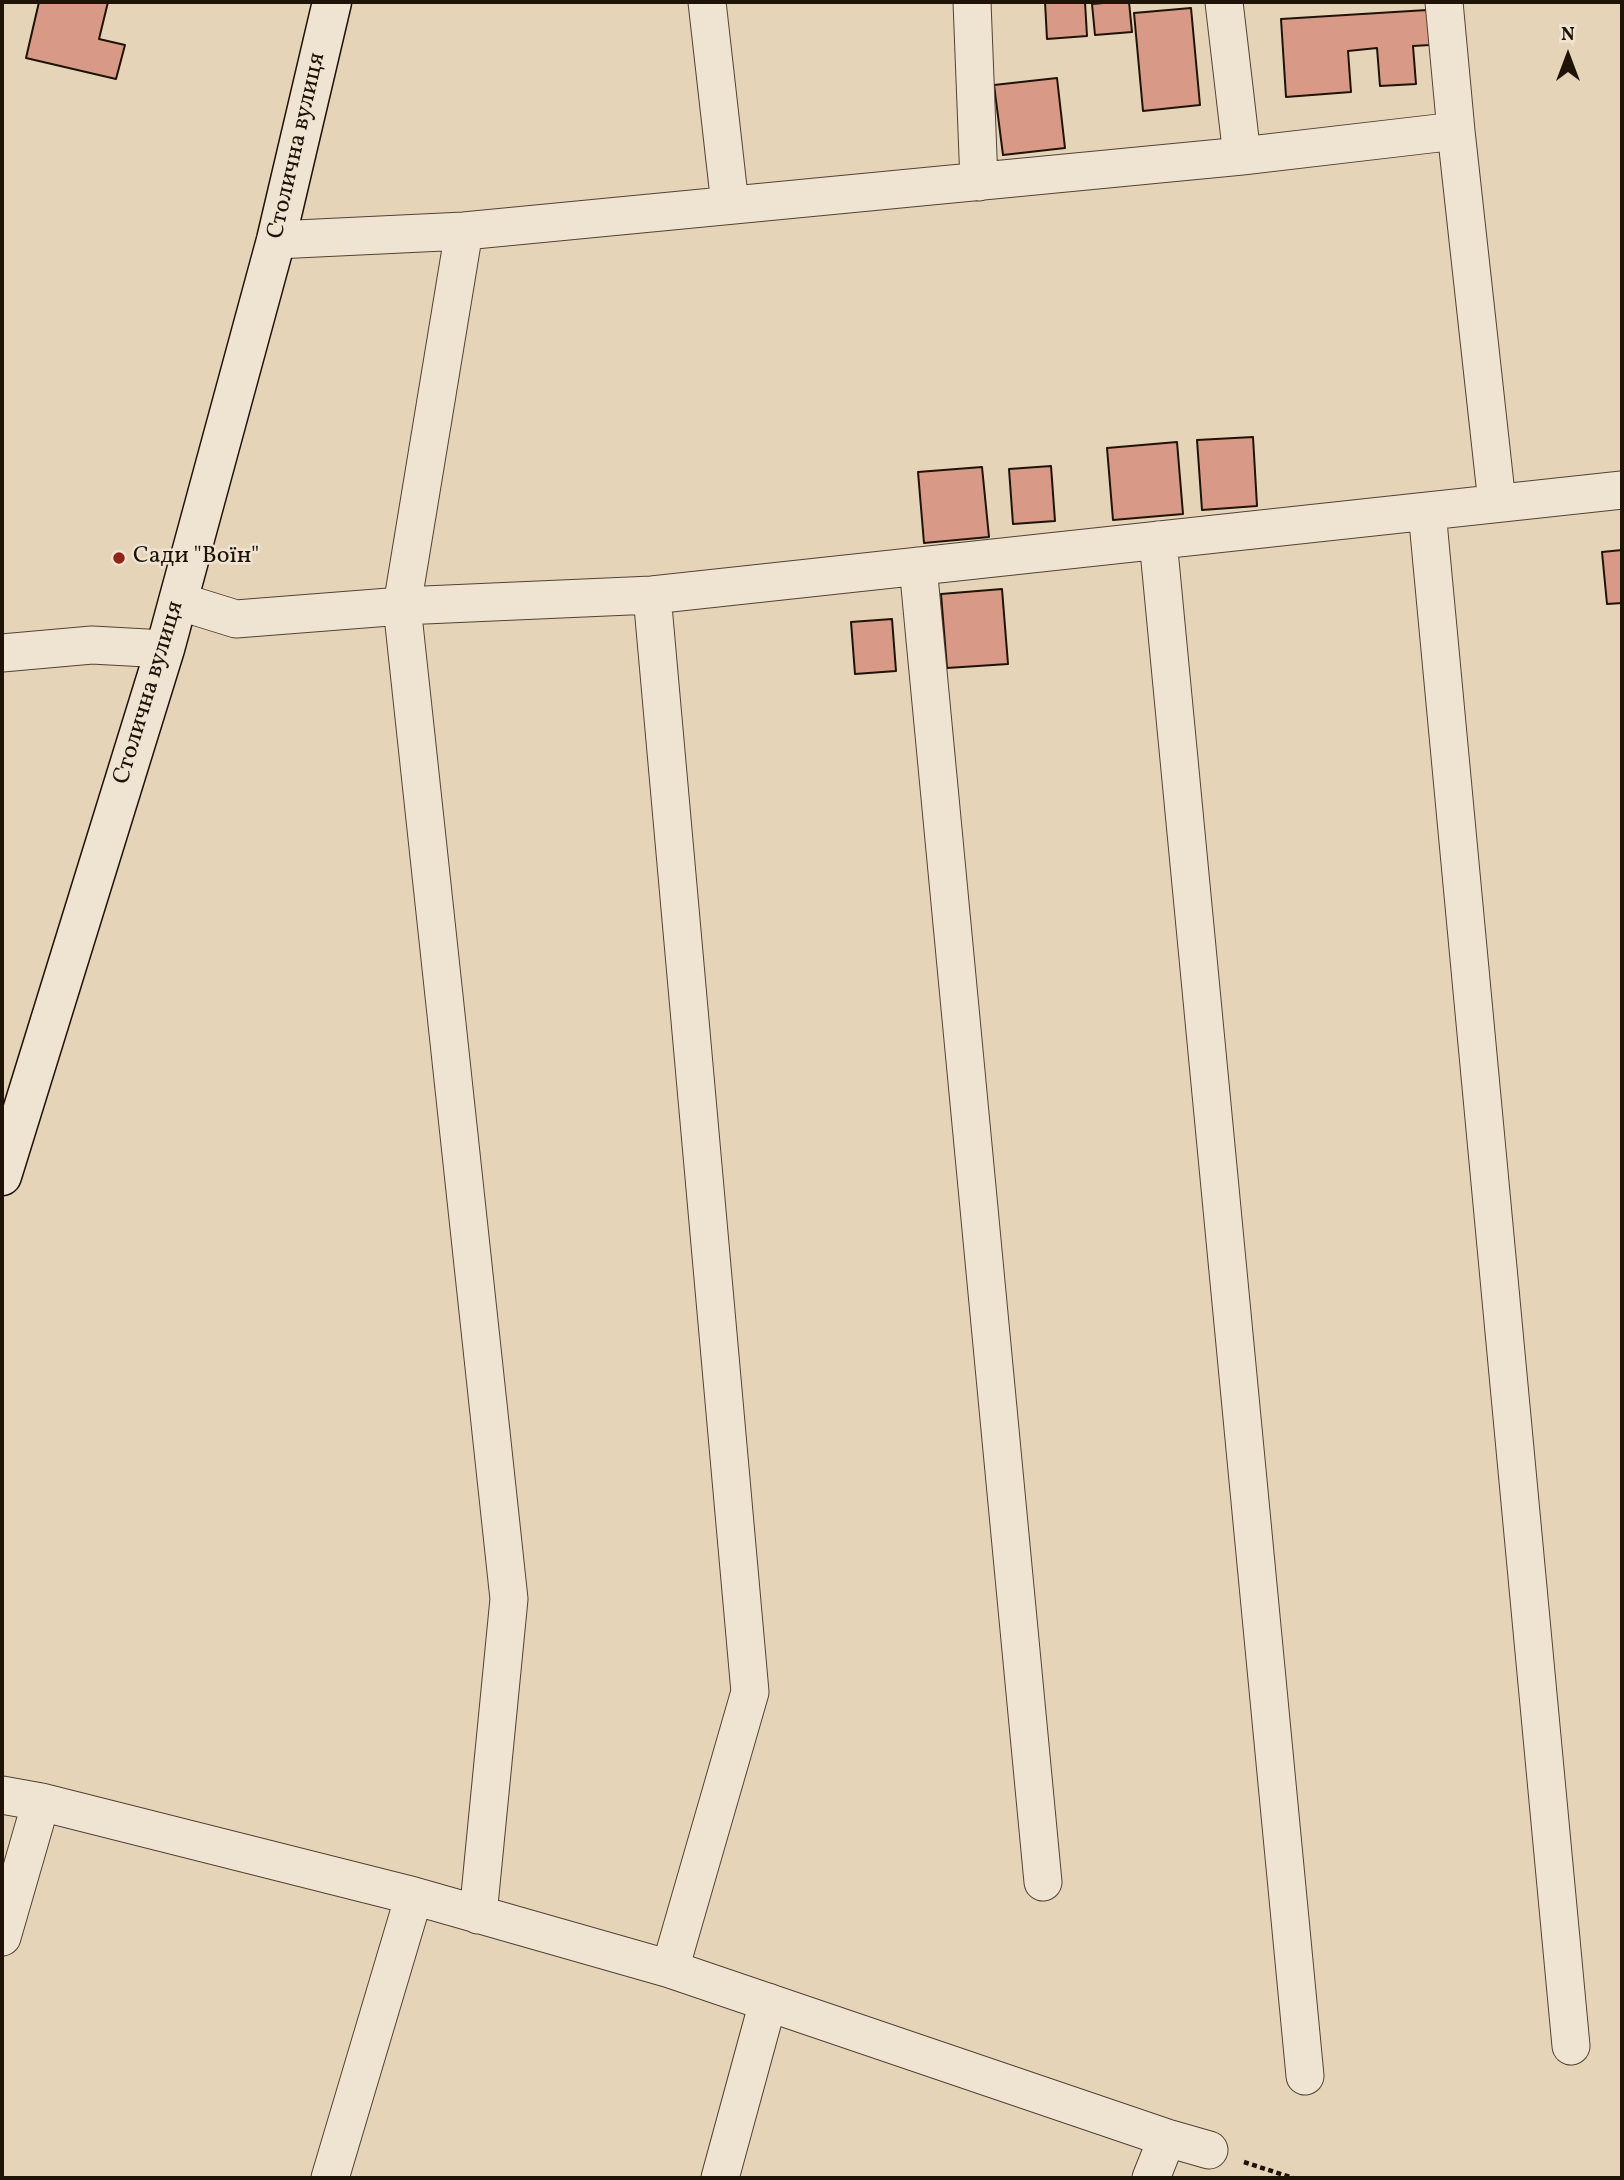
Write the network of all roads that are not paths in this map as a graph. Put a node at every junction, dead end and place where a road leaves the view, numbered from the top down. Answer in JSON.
{"nodes":[{"id":1,"x":332,"y":2,"type":"edge"},
{"id":2,"x":707,"y":2,"type":"edge"},
{"id":3,"x":972,"y":2,"type":"edge"},
{"id":4,"x":1224,"y":2,"type":"edge"},
{"id":5,"x":1444,"y":2,"type":"edge"},
{"id":6,"x":1456,"y":131,"type":"junction"},
{"id":7,"x":1242,"y":156,"type":"junction"},
{"id":8,"x":979,"y":182,"type":"junction"},
{"id":9,"x":730,"y":205,"type":"junction"},
{"id":10,"x":464,"y":230,"type":"junction"},
{"id":11,"x":276,"y":240,"type":"junction"},
{"id":12,"x":1622,"y":490,"type":"edge"},
{"id":13,"x":1497,"y":503,"type":"junction"},
{"id":14,"x":1427,"y":511,"type":"junction"},
{"id":15,"x":1158,"y":540,"type":"junction"},
{"id":16,"x":918,"y":566,"type":"junction"},
{"id":17,"x":652,"y":595,"type":"junction"},
{"id":18,"x":178,"y":601,"type":"junction"},
{"id":19,"x":402,"y":606,"type":"junction"},
{"id":20,"x":165,"y":649,"type":"junction"},
{"id":21,"x":2,"y":653,"type":"edge"},
{"id":22,"x":2,"y":1176,"type":"edge"},
{"id":23,"x":2,"y":1795,"type":"edge"},
{"id":24,"x":41,"y":1802,"type":"junction"},
{"id":25,"x":1043,"y":1882,"type":"dead end"},
{"id":26,"x":414,"y":1896,"type":"junction"},
{"id":27,"x":478,"y":1915,"type":"junction"},
{"id":28,"x":2,"y":1937,"type":"edge"},
{"id":29,"x":670,"y":1969,"type":"junction"},
{"id":30,"x":768,"y":2002,"type":"junction"},
{"id":31,"x":1572,"y":2046,"type":"dead end"},
{"id":32,"x":1305,"y":2076,"type":"dead end"},
{"id":33,"x":1167,"y":2138,"type":"junction"},
{"id":34,"x":1209,"y":2150,"type":"road end"},
{"id":35,"x":330,"y":2178,"type":"edge"},
{"id":36,"x":720,"y":2178,"type":"edge"},
{"id":37,"x":1151,"y":2178,"type":"edge"}],
"edges":[{"from":1,"to":11,"type":"main road","name":"Столична вулиця"},
{"from":2,"to":9,"type":"street"},
{"from":3,"to":8,"type":"street"},
{"from":4,"to":7,"type":"street"},
{"from":5,"to":6,"type":"street"},
{"from":6,"to":7,"type":"street"},
{"from":6,"to":13,"type":"street"},
{"from":7,"to":8,"type":"street"},
{"from":8,"to":9,"type":"street"},
{"from":9,"to":10,"type":"street"},
{"from":10,"to":11,"type":"street"},
{"from":10,"to":19,"type":"street"},
{"from":11,"to":18,"type":"main road","name":"Столична вулиця"},
{"from":12,"to":13,"type":"street"},
{"from":13,"to":14,"type":"street"},
{"from":14,"to":15,"type":"street"},
{"from":14,"to":31,"type":"street"},
{"from":15,"to":16,"type":"street"},
{"from":15,"to":32,"type":"street"},
{"from":16,"to":17,"type":"street"},
{"from":16,"to":25,"type":"street"},
{"from":17,"to":19,"type":"street"},
{"from":17,"to":29,"type":"street"},
{"from":18,"to":19,"type":"street"},
{"from":18,"to":20,"type":"main road","name":"Столична вулиця"},
{"from":19,"to":27,"type":"street"},
{"from":20,"to":21,"type":"street"},
{"from":20,"to":22,"type":"main road","name":"Столична вулиця"},
{"from":23,"to":24,"type":"street"},
{"from":24,"to":26,"type":"street"},
{"from":24,"to":28,"type":"street"},
{"from":26,"to":27,"type":"street"},
{"from":26,"to":35,"type":"street"},
{"from":27,"to":29,"type":"street"},
{"from":29,"to":30,"type":"street"},
{"from":30,"to":33,"type":"street"},
{"from":30,"to":36,"type":"street"},
{"from":33,"to":34,"type":"street"},
{"from":33,"to":37,"type":"street"}]}
